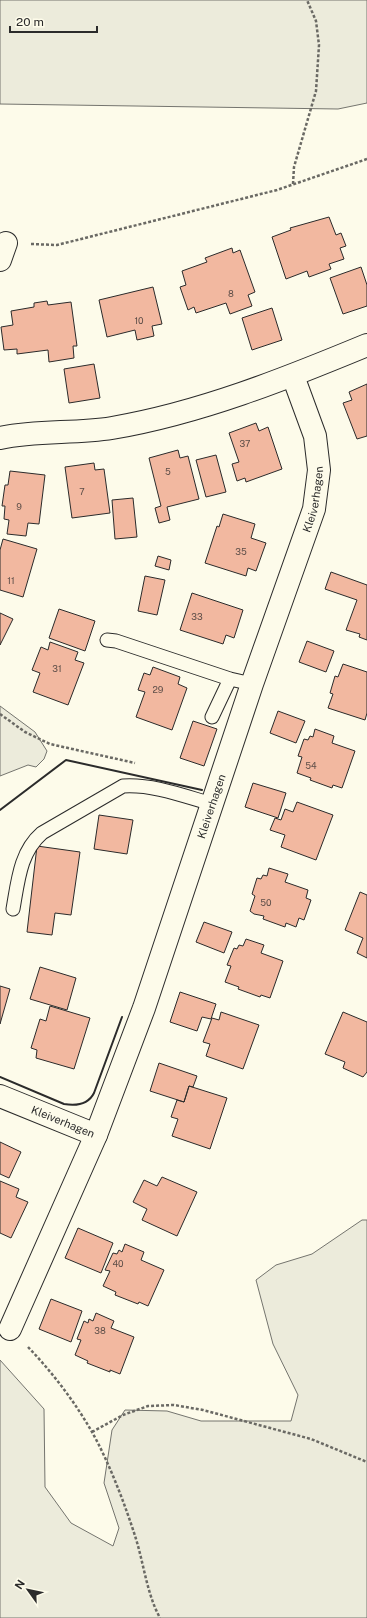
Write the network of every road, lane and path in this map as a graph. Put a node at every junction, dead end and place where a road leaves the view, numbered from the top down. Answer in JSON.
{"nodes":[{"id":1,"x":307,"y":0,"type":"edge"},
{"id":2,"x":367,"y":159,"type":"edge"},
{"id":3,"x":293,"y":184,"type":"junction"},
{"id":4,"x":3,"y":251,"type":"edge"},
{"id":5,"x":367,"y":345,"type":"edge"},
{"id":6,"x":293,"y":376,"type":"junction"},
{"id":7,"x":0,"y":438,"type":"edge"},
{"id":8,"x":108,"y":640,"type":"dead end"},
{"id":9,"x":230,"y":679,"type":"junction"},
{"id":10,"x":252,"y":684,"type":"junction"},
{"id":11,"x":0,"y":714,"type":"edge"},
{"id":12,"x":212,"y":717,"type":"dead end"},
{"id":13,"x":137,"y":763,"type":"dead end"},
{"id":14,"x":212,"y":804,"type":"junction"},
{"id":15,"x":13,"y":909,"type":"dead end"},
{"id":16,"x":0,"y":1096,"type":"edge"},
{"id":17,"x":96,"y":1135,"type":"junction"},
{"id":18,"x":10,"y":1328,"type":"joint"},
{"id":19,"x":92,"y":1432,"type":"junction"},
{"id":20,"x":367,"y":1462,"type":"edge"},
{"id":21,"x":160,"y":1618,"type":"edge"}],
"edges":[{"from":1,"to":3,"type":"path"},
{"from":2,"to":3,"type":"path"},
{"from":3,"to":4,"type":"path"},
{"from":5,"to":6,"type":"street"},
{"from":6,"to":7,"type":"street"},
{"from":6,"to":10,"type":"street","name":"Kleiverhagen"},
{"from":8,"to":9,"type":"lane"},
{"from":9,"to":10,"type":"lane"},
{"from":9,"to":12,"type":"lane"},
{"from":10,"to":14,"type":"street","name":"Kleiverhagen"},
{"from":11,"to":13,"type":"path"},
{"from":14,"to":15,"type":"lane"},
{"from":14,"to":17,"type":"street","name":"Kleiverhagen"},
{"from":16,"to":17,"type":"street","name":"Kleiverhagen"},
{"from":17,"to":18,"type":"street"},
{"from":18,"to":19,"type":"path"},
{"from":19,"to":20,"type":"path"},
{"from":19,"to":21,"type":"path"}]}
